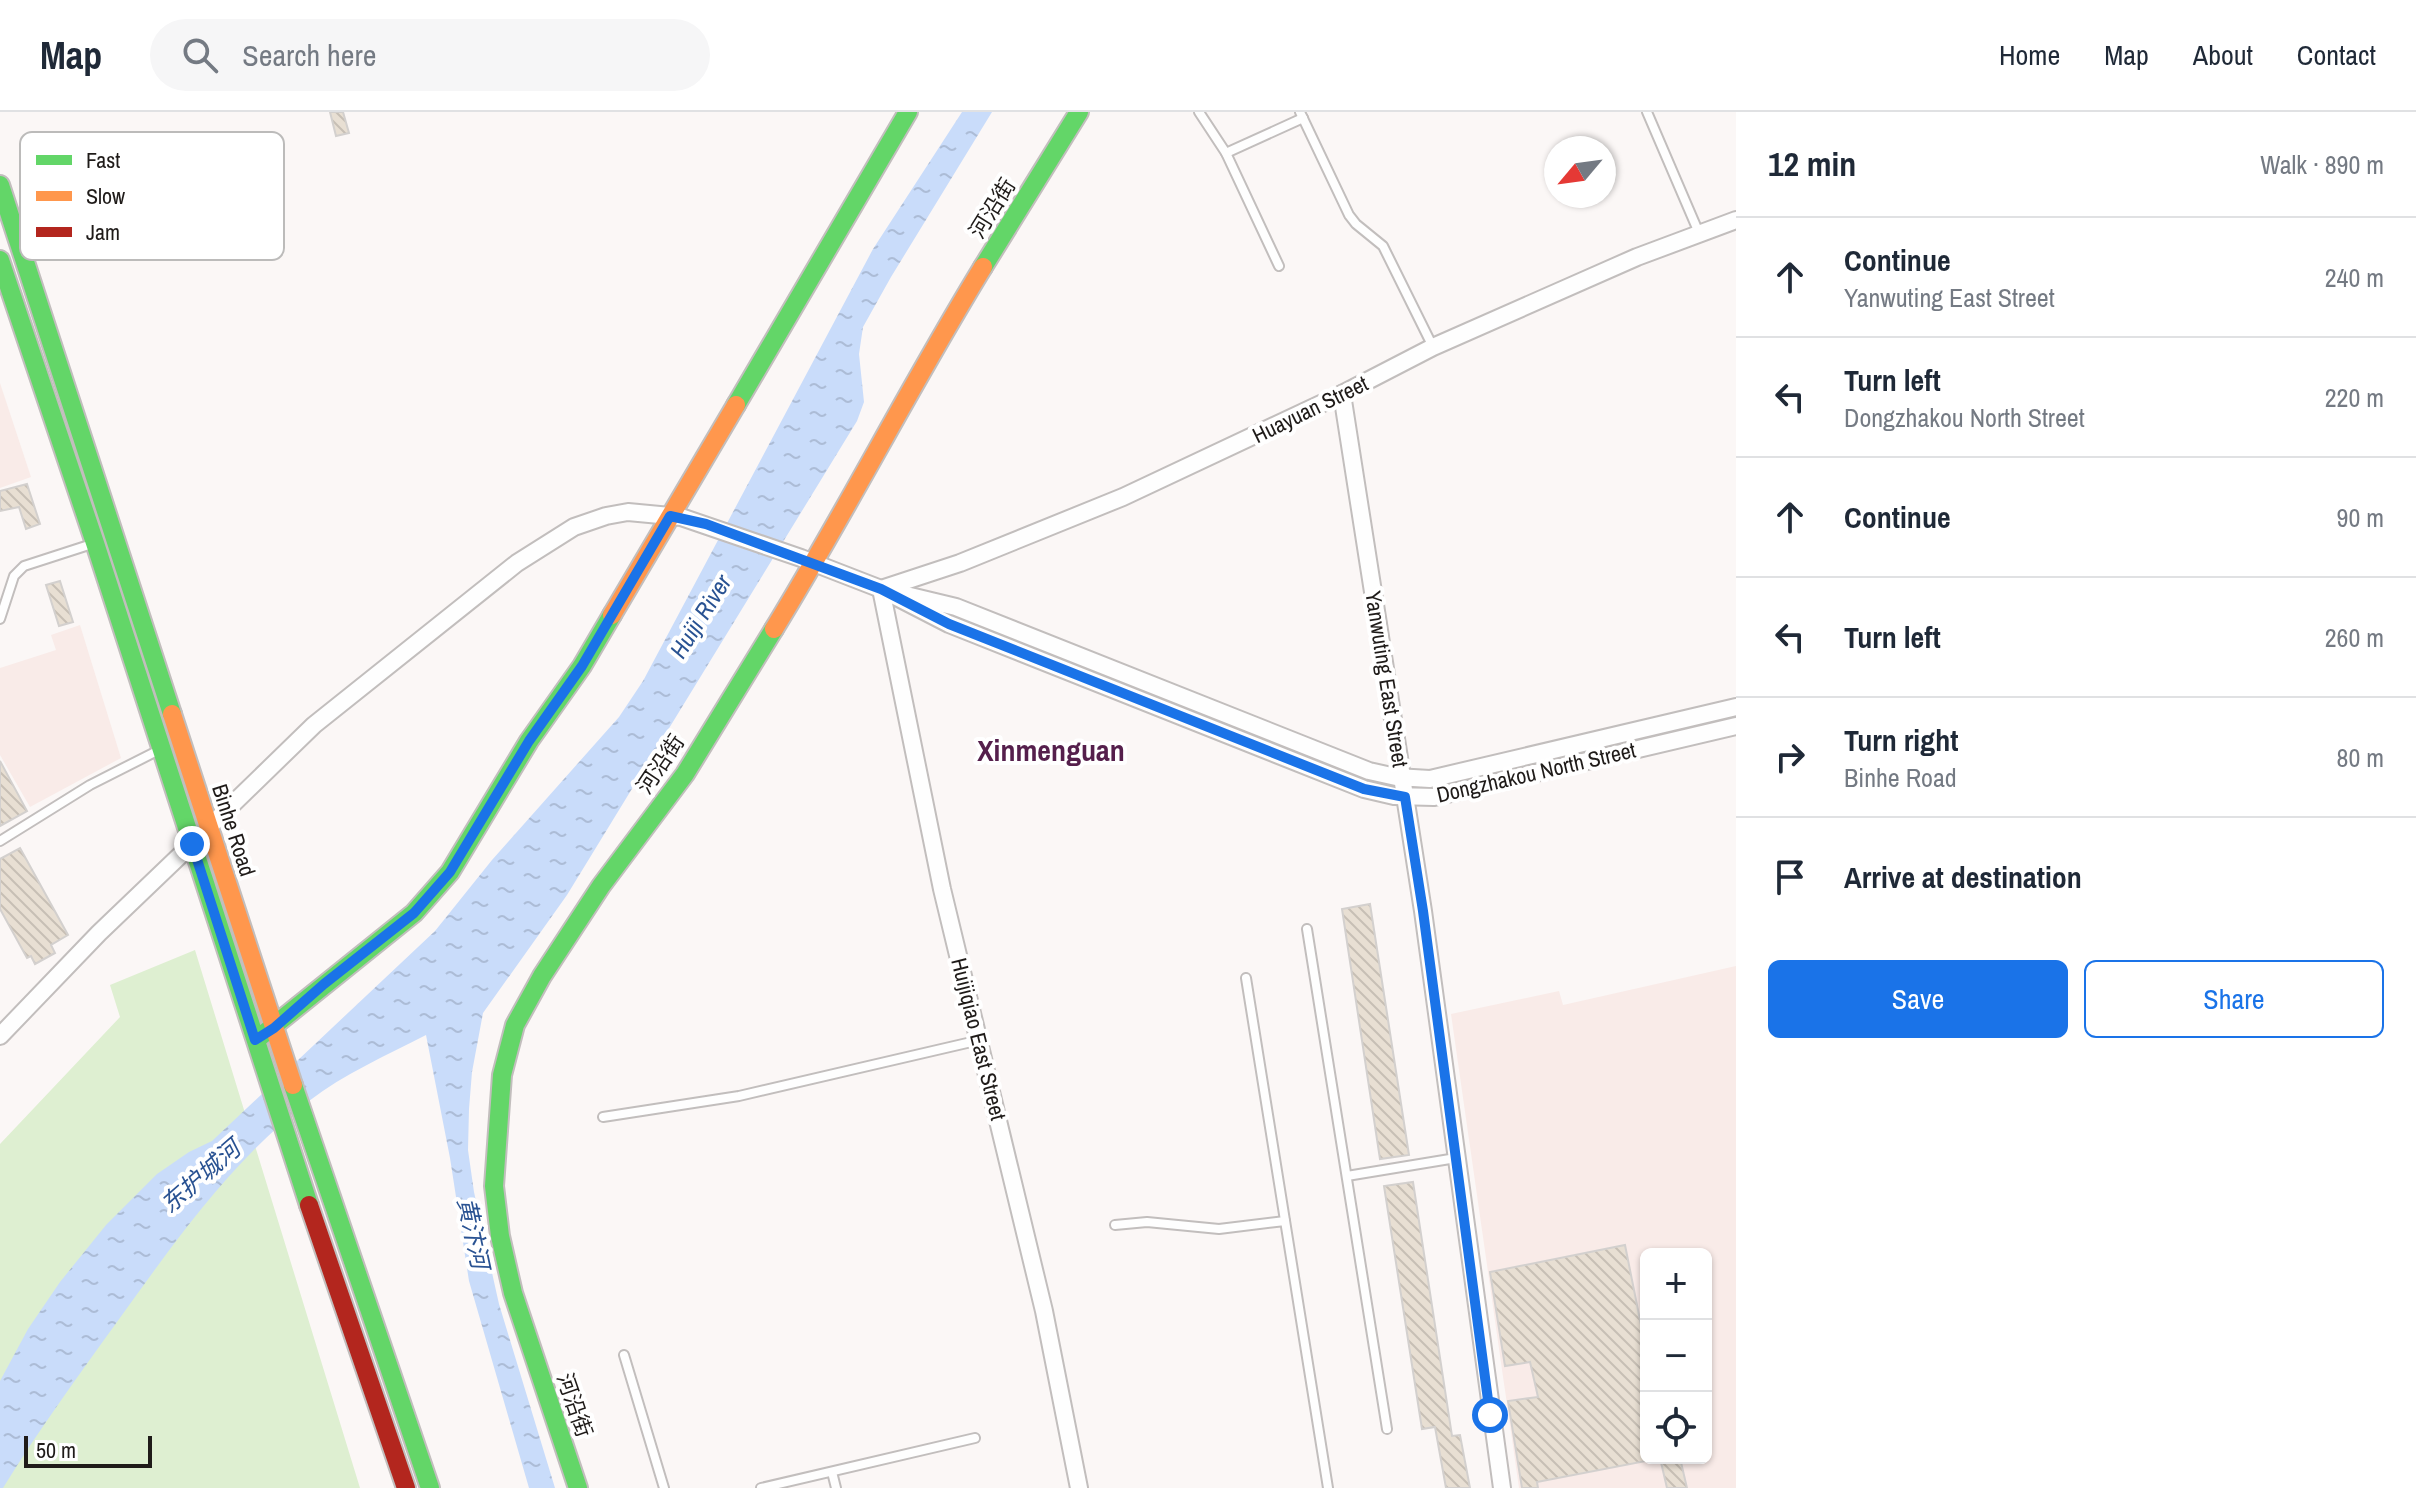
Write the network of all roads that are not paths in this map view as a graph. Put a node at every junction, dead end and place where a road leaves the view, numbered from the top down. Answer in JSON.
{"nodes":[{"id":1,"x":908,"y":112,"type":"edge"},
{"id":2,"x":1079,"y":112,"type":"edge"},
{"id":3,"x":1199,"y":112,"type":"edge"},
{"id":4,"x":1647,"y":112,"type":"edge"},
{"id":5,"x":1301,"y":115,"type":"edge"},
{"id":6,"x":1226,"y":153,"type":"junction"},
{"id":7,"x":0,"y":185,"type":"edge"},
{"id":8,"x":1736,"y":220,"type":"edge"},
{"id":9,"x":1699,"y":233,"type":"junction"},
{"id":10,"x":20,"y":247,"type":"edge"},
{"id":11,"x":0,"y":260,"type":"edge"},
{"id":12,"x":24,"y":260,"type":"edge"},
{"id":13,"x":1279,"y":266,"type":"dead end"},
{"id":14,"x":1433,"y":347,"type":"junction"},
{"id":15,"x":1342,"y":394,"type":"junction"},
{"id":16,"x":670,"y":516,"type":"junction"},
{"id":17,"x":95,"y":543,"type":"junction"},
{"id":18,"x":808,"y":561,"type":"junction"},
{"id":19,"x":881,"y":589,"type":"junction"},
{"id":20,"x":0,"y":619,"type":"edge"},
{"id":21,"x":1736,"y":707,"type":"edge"},
{"id":22,"x":1736,"y":726,"type":"edge"},
{"id":23,"x":162,"y":749,"type":"junction"},
{"id":24,"x":1402,"y":778,"type":"junction"},
{"id":25,"x":1405,"y":797,"type":"junction"},
{"id":26,"x":208,"y":828,"type":"junction"},
{"id":27,"x":0,"y":841,"type":"edge"},
{"id":28,"x":192,"y":844,"type":"junction"},
{"id":29,"x":1307,"y":929,"type":"dead end"},
{"id":30,"x":1246,"y":978,"type":"dead end"},
{"id":31,"x":274,"y":1028,"type":"junction"},
{"id":32,"x":0,"y":1036,"type":"edge"},
{"id":33,"x":255,"y":1040,"type":"junction"},
{"id":34,"x":980,"y":1040,"type":"junction"},
{"id":35,"x":603,"y":1117,"type":"dead end"},
{"id":36,"x":1456,"y":1158,"type":"junction"},
{"id":37,"x":1347,"y":1176,"type":"junction"},
{"id":38,"x":1285,"y":1221,"type":"junction"},
{"id":39,"x":1115,"y":1225,"type":"dead end"},
{"id":40,"x":624,"y":1355,"type":"dead end"},
{"id":41,"x":1387,"y":1429,"type":"dead end"},
{"id":42,"x":975,"y":1438,"type":"dead end"},
{"id":43,"x":832,"y":1472,"type":"junction"},
{"id":44,"x":406,"y":1488,"type":"edge"},
{"id":45,"x":430,"y":1488,"type":"edge"},
{"id":46,"x":578,"y":1488,"type":"edge"},
{"id":47,"x":664,"y":1488,"type":"edge"},
{"id":48,"x":761,"y":1488,"type":"edge"},
{"id":49,"x":836,"y":1488,"type":"edge"},
{"id":50,"x":1079,"y":1488,"type":"edge"},
{"id":51,"x":1328,"y":1488,"type":"edge"},
{"id":52,"x":1502,"y":1488,"type":"edge"}],
"edges":[{"from":1,"to":16,"type":"street"},
{"from":2,"to":18,"type":"street","name":"河沿街"},
{"from":3,"to":6,"type":"lane"},
{"from":4,"to":9,"type":"lane"},
{"from":5,"to":6,"type":"lane"},
{"from":5,"to":14,"type":"lane"},
{"from":6,"to":13,"type":"lane"},
{"from":7,"to":10,"type":"street","name":"Binhe Road"},
{"from":8,"to":9,"type":"street","name":"Huayuan Street"},
{"from":9,"to":14,"type":"street","name":"Huayuan Street"},
{"from":11,"to":17,"type":"street","name":"Binhe Road"},
{"from":12,"to":26,"type":"street","name":"Binhe Road"},
{"from":14,"to":15,"type":"street","name":"Huayuan Street"},
{"from":15,"to":19,"type":"street","name":"Huayuan Street"},
{"from":15,"to":24,"type":"street","name":"Yanwuting East Street"},
{"from":16,"to":18,"type":"street"},
{"from":16,"to":26,"type":"street"},
{"from":16,"to":31,"type":"street"},
{"from":17,"to":20,"type":"lane"},
{"from":17,"to":23,"type":"street","name":"Binhe Road"},
{"from":18,"to":19,"type":"street"},
{"from":18,"to":46,"type":"street","name":"河沿街"},
{"from":19,"to":24,"type":"street","name":"Dongzhakou North Street"},
{"from":19,"to":25,"type":"street","name":"Dongzhakou North Street"},
{"from":19,"to":34,"type":"street","name":"Huijiqiao East Street"},
{"from":21,"to":24,"type":"street","name":"Dongzhakou North Street"},
{"from":22,"to":25,"type":"street","name":"Dongzhakou North Street"},
{"from":23,"to":27,"type":"lane"},
{"from":23,"to":28,"type":"street","name":"Binhe Road"},
{"from":24,"to":25,"type":"street","name":"Yanwuting East Street"},
{"from":25,"to":36,"type":"street","name":"Yanwuting East Street"},
{"from":26,"to":31,"type":"street","name":"Binhe Road"},
{"from":28,"to":32,"type":"street"},
{"from":28,"to":33,"type":"street","name":"Binhe Road"},
{"from":29,"to":37,"type":"lane"},
{"from":30,"to":38,"type":"lane"},
{"from":31,"to":33,"type":"street"},
{"from":31,"to":45,"type":"street","name":"Binhe Road"},
{"from":33,"to":44,"type":"street","name":"Binhe Road"},
{"from":34,"to":35,"type":"lane"},
{"from":34,"to":50,"type":"street","name":"Huijiqiao East Street"},
{"from":36,"to":37,"type":"lane"},
{"from":36,"to":52,"type":"street","name":"Yanwuting East Street"},
{"from":37,"to":41,"type":"lane"},
{"from":38,"to":39,"type":"lane"},
{"from":38,"to":51,"type":"lane"},
{"from":40,"to":47,"type":"lane"},
{"from":42,"to":43,"type":"lane"},
{"from":43,"to":48,"type":"lane"},
{"from":43,"to":49,"type":"lane"}]}
